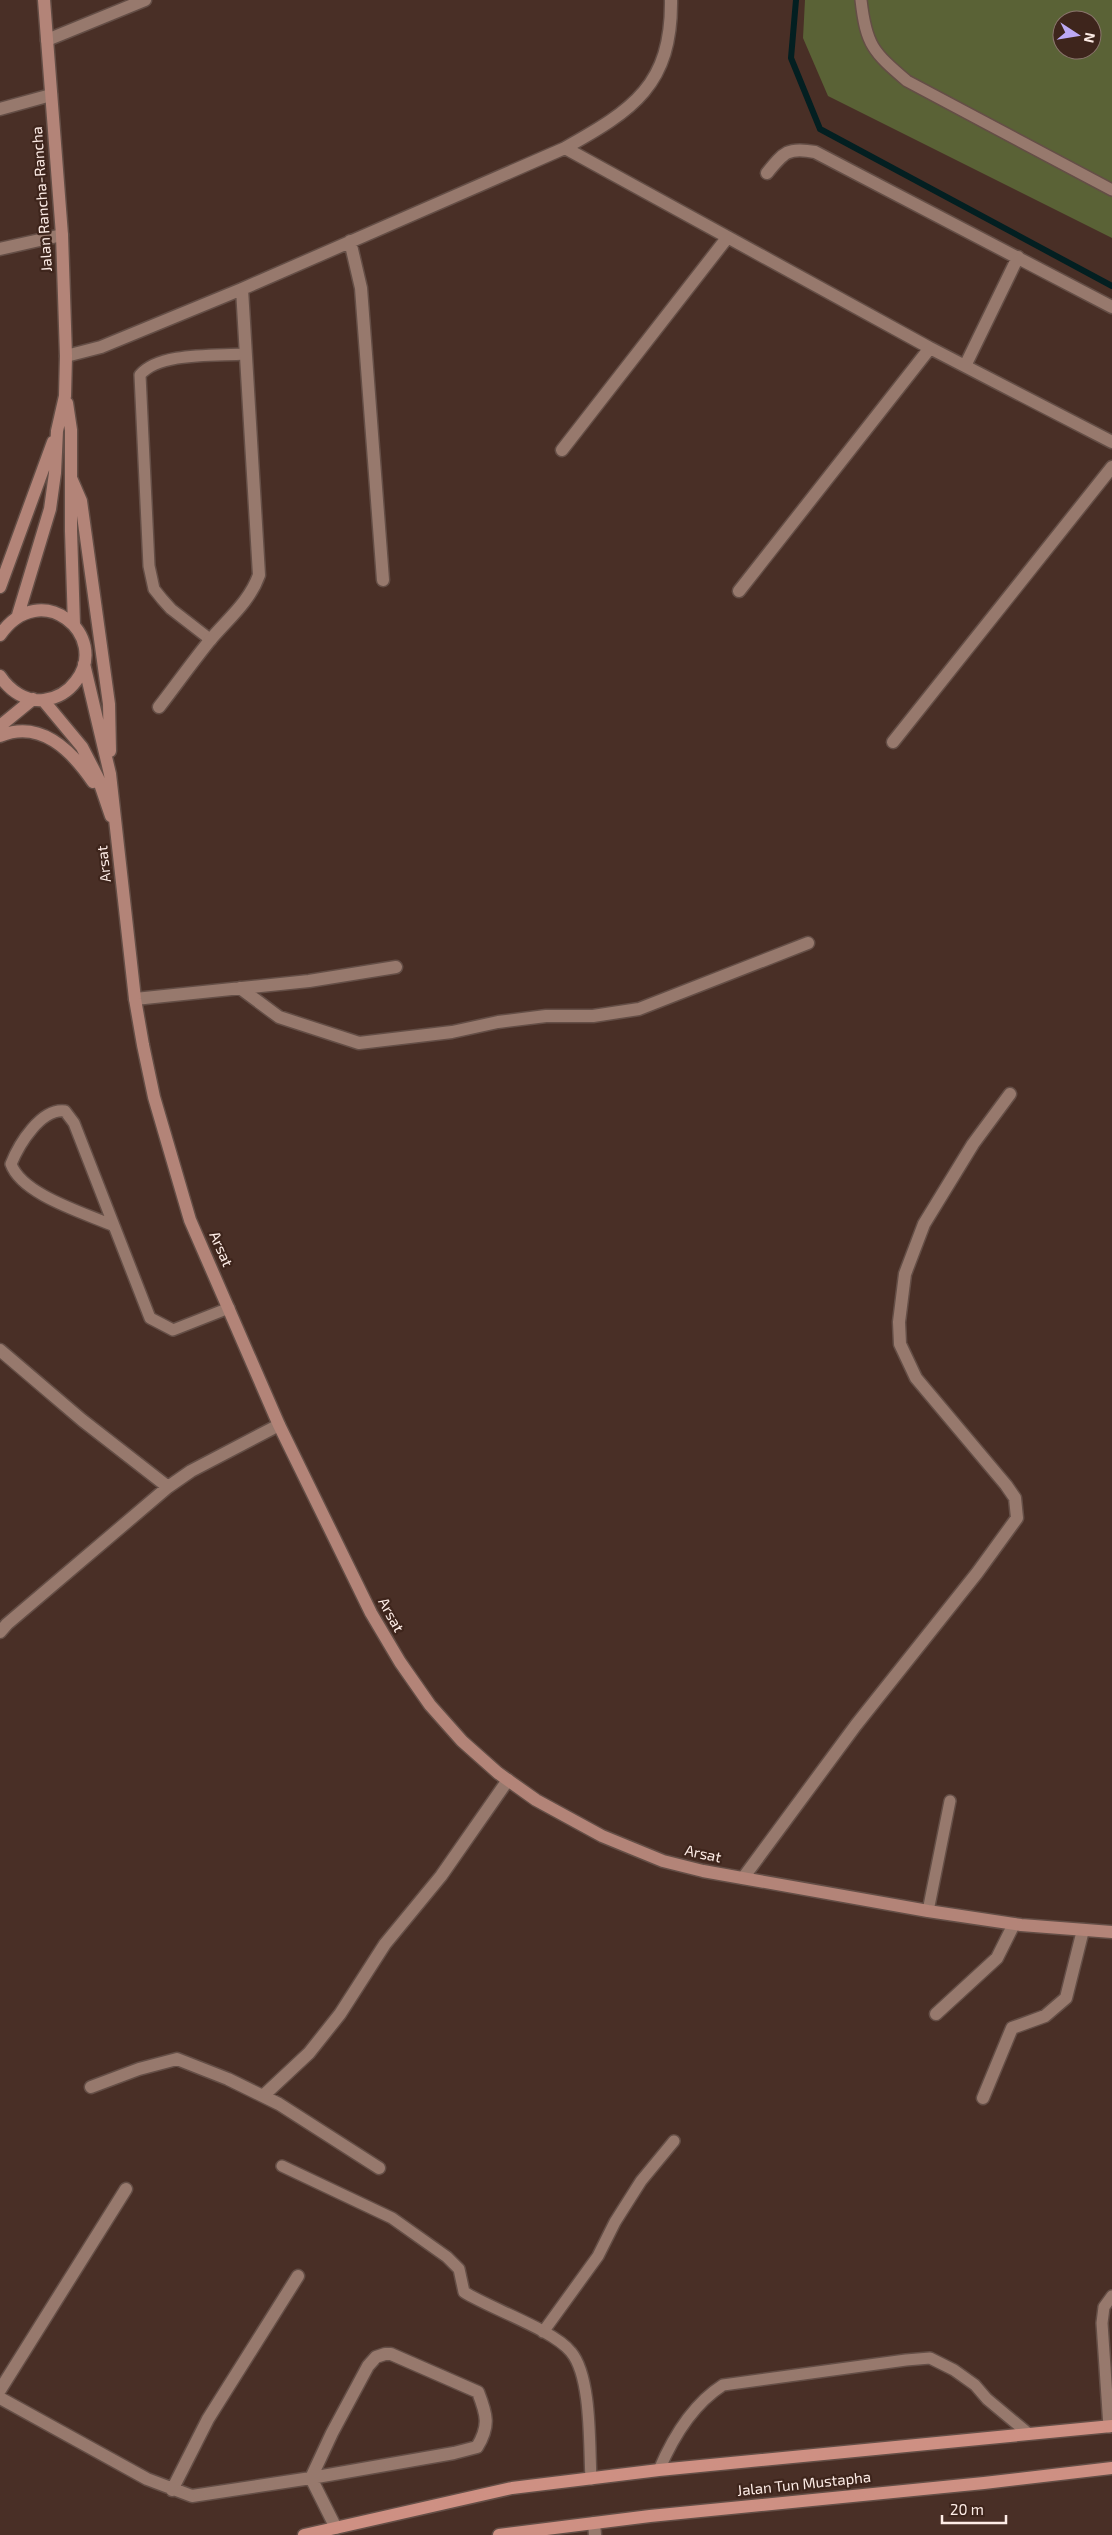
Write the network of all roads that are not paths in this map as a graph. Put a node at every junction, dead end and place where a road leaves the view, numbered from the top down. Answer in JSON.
{"nodes":[{"id":1,"x":44,"y":0,"type":"edge"},
{"id":2,"x":146,"y":0,"type":"edge"},
{"id":3,"x":672,"y":0,"type":"edge"},
{"id":4,"x":861,"y":0,"type":"edge"},
{"id":5,"x":47,"y":40,"type":"junction"},
{"id":6,"x":51,"y":95,"type":"junction"},
{"id":7,"x":0,"y":109,"type":"edge"},
{"id":8,"x":565,"y":148,"type":"junction"},
{"id":9,"x":767,"y":173,"type":"dead end"},
{"id":10,"x":1112,"y":190,"type":"edge"},
{"id":11,"x":62,"y":235,"type":"junction"},
{"id":12,"x":727,"y":238,"type":"junction"},
{"id":13,"x":350,"y":241,"type":"junction"},
{"id":14,"x":0,"y":249,"type":"edge"},
{"id":15,"x":1018,"y":257,"type":"junction"},
{"id":16,"x":242,"y":289,"type":"junction"},
{"id":17,"x":1112,"y":307,"type":"edge"},
{"id":18,"x":930,"y":348,"type":"junction"},
{"id":19,"x":244,"y":354,"type":"junction"},
{"id":20,"x":66,"y":356,"type":"junction"},
{"id":21,"x":965,"y":366,"type":"junction"},
{"id":22,"x":65,"y":396,"type":"junction"},
{"id":23,"x":57,"y":431,"type":"junction"},
{"id":24,"x":1112,"y":442,"type":"edge"},
{"id":25,"x":562,"y":450,"type":"dead end"},
{"id":26,"x":1112,"y":467,"type":"edge"},
{"id":27,"x":71,"y":478,"type":"junction"},
{"id":28,"x":383,"y":580,"type":"dead end"},
{"id":29,"x":0,"y":588,"type":"edge"},
{"id":30,"x":739,"y":591,"type":"dead end"},
{"id":31,"x":18,"y":615,"type":"junction"},
{"id":32,"x":74,"y":624,"type":"junction"},
{"id":33,"x":0,"y":635,"type":"edge"},
{"id":34,"x":211,"y":640,"type":"junction"},
{"id":35,"x":84,"y":664,"type":"junction"},
{"id":36,"x":0,"y":676,"type":"edge"},
{"id":37,"x":38,"y":700,"type":"junction"},
{"id":38,"x":159,"y":707,"type":"dead end"},
{"id":39,"x":0,"y":726,"type":"edge"},
{"id":40,"x":0,"y":736,"type":"edge"},
{"id":41,"x":893,"y":742,"type":"dead end"},
{"id":42,"x":110,"y":774,"type":"junction"},
{"id":43,"x":107,"y":804,"type":"junction"},
{"id":44,"x":117,"y":835,"type":"junction"},
{"id":45,"x":808,"y":943,"type":"dead end"},
{"id":46,"x":396,"y":967,"type":"dead end"},
{"id":47,"x":240,"y":988,"type":"junction"},
{"id":48,"x":135,"y":999,"type":"junction"},
{"id":49,"x":1010,"y":1094,"type":"dead end"},
{"id":50,"x":114,"y":1226,"type":"junction"},
{"id":51,"x":229,"y":1308,"type":"junction"},
{"id":52,"x":0,"y":1350,"type":"edge"},
{"id":53,"x":279,"y":1425,"type":"junction"},
{"id":54,"x":168,"y":1487,"type":"junction"},
{"id":55,"x":0,"y":1632,"type":"edge"},
{"id":56,"x":508,"y":1780,"type":"junction"},
{"id":57,"x":950,"y":1801,"type":"dead end"},
{"id":58,"x":743,"y":1878,"type":"junction"},
{"id":59,"x":928,"y":1912,"type":"junction"},
{"id":60,"x":1014,"y":1924,"type":"junction"},
{"id":61,"x":1084,"y":1930,"type":"junction"},
{"id":62,"x":1112,"y":1932,"type":"edge"},
{"id":63,"x":936,"y":2014,"type":"dead end"},
{"id":64,"x":91,"y":2087,"type":"dead end"},
{"id":65,"x":263,"y":2096,"type":"junction"},
{"id":66,"x":983,"y":2098,"type":"dead end"},
{"id":67,"x":674,"y":2141,"type":"dead end"},
{"id":68,"x":282,"y":2166,"type":"dead end"},
{"id":69,"x":379,"y":2168,"type":"dead end"},
{"id":70,"x":126,"y":2189,"type":"dead end"},
{"id":71,"x":298,"y":2276,"type":"dead end"},
{"id":72,"x":1112,"y":2296,"type":"edge"},
{"id":73,"x":543,"y":2332,"type":"junction"},
{"id":74,"x":0,"y":2390,"type":"edge"},
{"id":75,"x":0,"y":2398,"type":"edge"},
{"id":76,"x":1111,"y":2426,"type":"edge"},
{"id":77,"x":1030,"y":2434,"type":"junction"},
{"id":78,"x":1112,"y":2468,"type":"edge"},
{"id":79,"x":659,"y":2470,"type":"junction"},
{"id":80,"x":311,"y":2478,"type":"junction"},
{"id":81,"x":591,"y":2479,"type":"junction"},
{"id":82,"x":172,"y":2490,"type":"junction"},
{"id":83,"x":336,"y":2528,"type":"junction"},
{"id":84,"x":595,"y":2529,"type":"edge"},
{"id":85,"x":304,"y":2535,"type":"edge"},
{"id":86,"x":500,"y":2535,"type":"edge"}],
"edges":[{"from":1,"to":5,"type":"street","name":"Jalan Rancha-Rancha"},
{"from":2,"to":5,"type":"street"},
{"from":3,"to":8,"type":"street"},
{"from":4,"to":10,"type":"lane"},
{"from":5,"to":6,"type":"street","name":"Jalan Rancha-Rancha"},
{"from":6,"to":7,"type":"street"},
{"from":6,"to":11,"type":"street","name":"Jalan Rancha-Rancha"},
{"from":8,"to":12,"type":"street"},
{"from":8,"to":13,"type":"street"},
{"from":9,"to":15,"type":"street"},
{"from":11,"to":14,"type":"street"},
{"from":11,"to":20,"type":"street","name":"Jalan Rancha-Rancha"},
{"from":12,"to":18,"type":"street"},
{"from":12,"to":25,"type":"street"},
{"from":13,"to":16,"type":"street"},
{"from":13,"to":28,"type":"street"},
{"from":15,"to":17,"type":"street"},
{"from":15,"to":21,"type":"street"},
{"from":16,"to":19,"type":"street"},
{"from":16,"to":20,"type":"street"},
{"from":18,"to":21,"type":"street"},
{"from":18,"to":30,"type":"street"},
{"from":19,"to":34,"type":"street"},
{"from":19,"to":34,"type":"lane"},
{"from":20,"to":22,"type":"street","name":"Jalan Rancha-Rancha"},
{"from":21,"to":24,"type":"street"},
{"from":22,"to":23,"type":"street"},
{"from":22,"to":27,"type":"street"},
{"from":23,"to":29,"type":"street"},
{"from":23,"to":31,"type":"street"},
{"from":26,"to":41,"type":"street"},
{"from":27,"to":32,"type":"street"},
{"from":27,"to":42,"type":"street"},
{"from":31,"to":32,"type":"street"},
{"from":31,"to":33,"type":"street"},
{"from":32,"to":35,"type":"street"},
{"from":34,"to":38,"type":"street"},
{"from":35,"to":37,"type":"street"},
{"from":35,"to":42,"type":"street"},
{"from":36,"to":37,"type":"street"},
{"from":37,"to":39,"type":"street"},
{"from":37,"to":43,"type":"street"},
{"from":40,"to":43,"type":"street"},
{"from":42,"to":44,"type":"street"},
{"from":43,"to":44,"type":"street"},
{"from":44,"to":48,"type":"street","name":"Arsat"},
{"from":45,"to":47,"type":"street"},
{"from":46,"to":47,"type":"street"},
{"from":47,"to":48,"type":"street"},
{"from":48,"to":51,"type":"street","name":"Arsat"},
{"from":49,"to":58,"type":"street"},
{"from":50,"to":50,"type":"lane"},
{"from":50,"to":51,"type":"lane"},
{"from":51,"to":53,"type":"street","name":"Arsat"},
{"from":52,"to":54,"type":"street"},
{"from":53,"to":54,"type":"street"},
{"from":53,"to":56,"type":"street","name":"Arsat"},
{"from":54,"to":55,"type":"street"},
{"from":56,"to":58,"type":"street","name":"Arsat"},
{"from":56,"to":65,"type":"street"},
{"from":57,"to":59,"type":"lane"},
{"from":58,"to":59,"type":"street","name":"Arsat"},
{"from":59,"to":60,"type":"street","name":"Arsat"},
{"from":60,"to":61,"type":"street","name":"Arsat"},
{"from":60,"to":63,"type":"street"},
{"from":61,"to":62,"type":"street","name":"Arsat"},
{"from":61,"to":66,"type":"street"},
{"from":64,"to":65,"type":"street"},
{"from":65,"to":69,"type":"street"},
{"from":67,"to":73,"type":"lane"},
{"from":68,"to":73,"type":"lane"},
{"from":70,"to":74,"type":"street"},
{"from":71,"to":82,"type":"street"},
{"from":72,"to":76,"type":"lane"},
{"from":73,"to":81,"type":"lane"},
{"from":75,"to":82,"type":"street"},
{"from":76,"to":77,"type":"main road"},
{"from":77,"to":79,"type":"main road"},
{"from":77,"to":79,"type":"lane"},
{"from":78,"to":84,"type":"main road","name":"Jalan Tun Mustapha"},
{"from":79,"to":81,"type":"main road"},
{"from":80,"to":80,"type":"street"},
{"from":80,"to":82,"type":"street"},
{"from":80,"to":83,"type":"street"},
{"from":81,"to":83,"type":"main road"},
{"from":83,"to":85,"type":"main road"},
{"from":84,"to":86,"type":"main road","name":"Jalan Tun Mustapha"}]}
